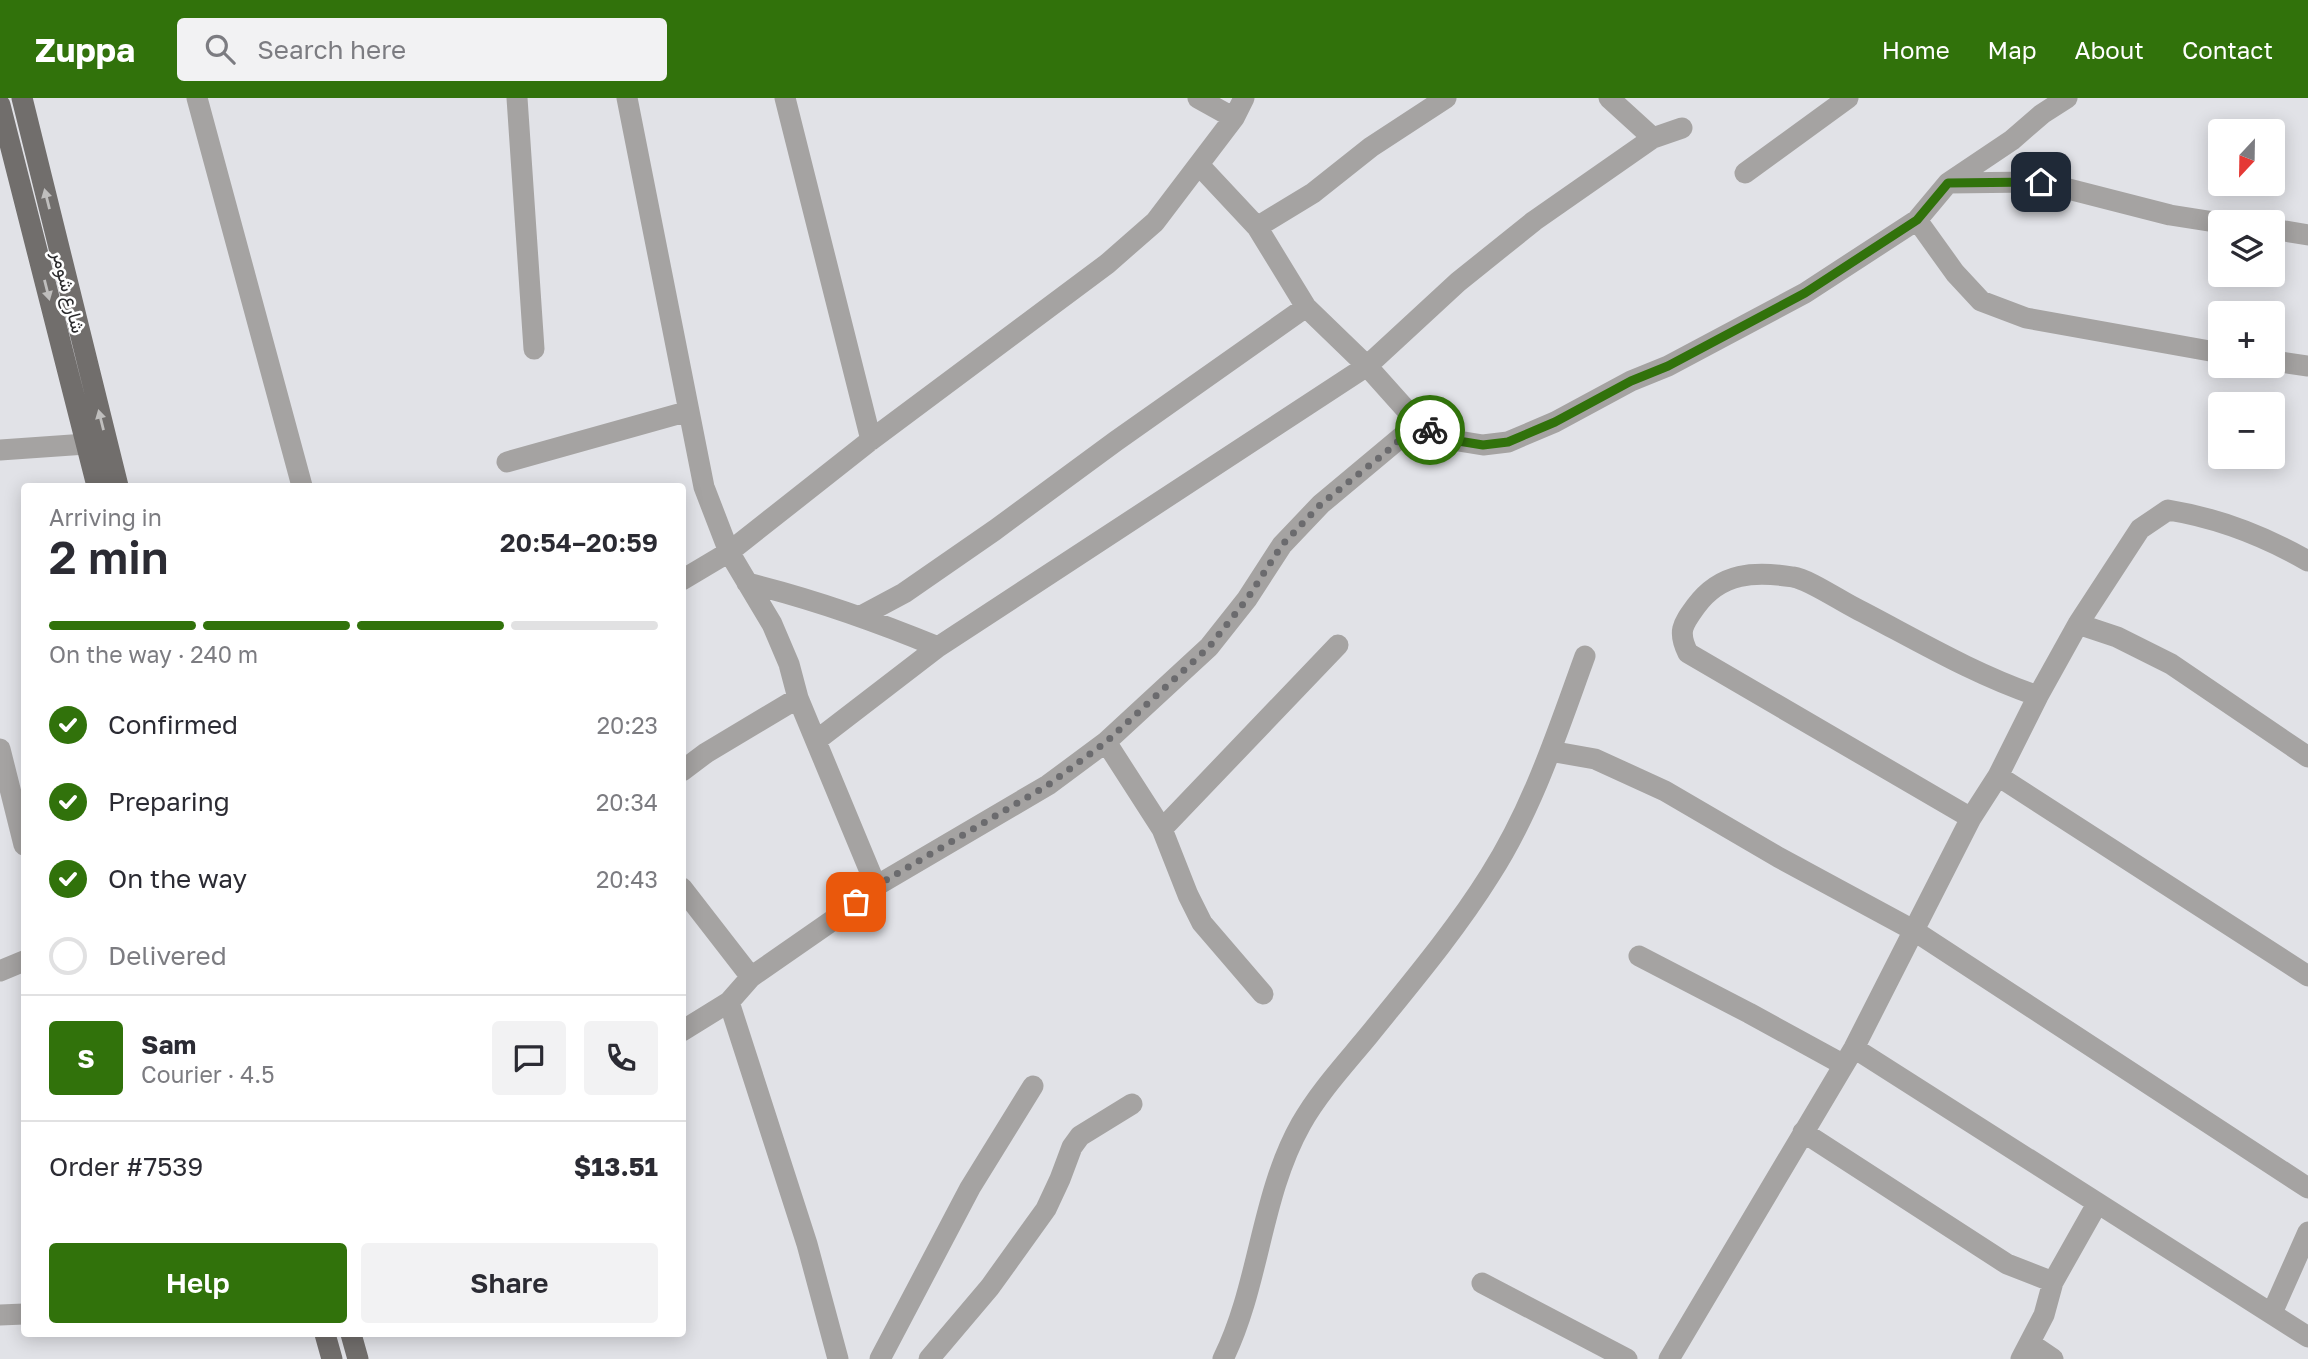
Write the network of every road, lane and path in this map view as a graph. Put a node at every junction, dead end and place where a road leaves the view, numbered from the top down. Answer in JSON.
{"nodes":[{"id":1,"x":22,"y":98,"type":"edge"},
{"id":2,"x":197,"y":98,"type":"edge"},
{"id":3,"x":517,"y":98,"type":"edge"},
{"id":4,"x":626,"y":98,"type":"edge"},
{"id":5,"x":785,"y":98,"type":"edge"},
{"id":6,"x":1198,"y":98,"type":"edge"},
{"id":7,"x":1244,"y":98,"type":"edge"},
{"id":8,"x":1446,"y":98,"type":"edge"},
{"id":9,"x":1609,"y":98,"type":"edge"},
{"id":10,"x":1848,"y":98,"type":"edge"},
{"id":11,"x":2067,"y":98,"type":"edge"},
{"id":12,"x":0,"y":105,"type":"edge"},
{"id":13,"x":1234,"y":118,"type":"junction"},
{"id":14,"x":1682,"y":128,"type":"dead end"},
{"id":15,"x":1653,"y":138,"type":"junction"},
{"id":16,"x":1199,"y":164,"type":"junction"},
{"id":17,"x":1745,"y":173,"type":"dead end"},
{"id":18,"x":1948,"y":183,"type":"junction"},
{"id":19,"x":1917,"y":220,"type":"junction"},
{"id":20,"x":2208,"y":221,"type":"edge"},
{"id":21,"x":1257,"y":227,"type":"junction"},
{"id":22,"x":2285,"y":231,"type":"edge"},
{"id":23,"x":2308,"y":235,"type":"edge"},
{"id":24,"x":1306,"y":307,"type":"junction"},
{"id":25,"x":534,"y":349,"type":"dead end"},
{"id":26,"x":2208,"y":351,"type":"edge"},
{"id":27,"x":2285,"y":363,"type":"edge"},
{"id":28,"x":1367,"y":366,"type":"junction"},
{"id":29,"x":2308,"y":366,"type":"edge"},
{"id":30,"x":689,"y":411,"type":"junction"},
{"id":31,"x":1418,"y":423,"type":"junction"},
{"id":32,"x":871,"y":440,"type":"junction"},
{"id":33,"x":86,"y":444,"type":"junction"},
{"id":34,"x":0,"y":450,"type":"edge"},
{"id":35,"x":507,"y":462,"type":"dead end"},
{"id":36,"x":96,"y":483,"type":"edge"},
{"id":37,"x":117,"y":483,"type":"edge"},
{"id":38,"x":301,"y":483,"type":"edge"},
{"id":39,"x":729,"y":552,"type":"junction"},
{"id":40,"x":2308,"y":561,"type":"edge"},
{"id":41,"x":686,"y":578,"type":"edge"},
{"id":42,"x":747,"y":583,"type":"junction"},
{"id":43,"x":861,"y":616,"type":"junction"},
{"id":44,"x":2078,"y":624,"type":"junction"},
{"id":45,"x":1338,"y":645,"type":"dead end"},
{"id":46,"x":938,"y":647,"type":"junction"},
{"id":47,"x":1585,"y":656,"type":"dead end"},
{"id":48,"x":2038,"y":696,"type":"junction"},
{"id":49,"x":798,"y":698,"type":"junction"},
{"id":50,"x":817,"y":740,"type":"junction"},
{"id":51,"x":1106,"y":742,"type":"junction"},
{"id":52,"x":0,"y":749,"type":"edge"},
{"id":53,"x":1550,"y":751,"type":"junction"},
{"id":54,"x":2308,"y":757,"type":"edge"},
{"id":55,"x":686,"y":768,"type":"edge"},
{"id":56,"x":1998,"y":776,"type":"junction"},
{"id":57,"x":1971,"y":818,"type":"junction"},
{"id":58,"x":1162,"y":829,"type":"junction"},
{"id":59,"x":21,"y":833,"type":"edge"},
{"id":60,"x":876,"y":886,"type":"junction"},
{"id":61,"x":686,"y":893,"type":"edge"},
{"id":62,"x":1913,"y":930,"type":"junction"},
{"id":63,"x":1639,"y":956,"type":"dead end"},
{"id":64,"x":21,"y":962,"type":"edge"},
{"id":65,"x":0,"y":971,"type":"edge"},
{"id":66,"x":2308,"y":976,"type":"edge"},
{"id":67,"x":751,"y":977,"type":"junction"},
{"id":68,"x":1263,"y":994,"type":"dead end"},
{"id":69,"x":729,"y":1002,"type":"junction"},
{"id":70,"x":686,"y":1029,"type":"edge"},
{"id":71,"x":1849,"y":1057,"type":"junction"},
{"id":72,"x":1033,"y":1086,"type":"dead end"},
{"id":73,"x":1132,"y":1104,"type":"dead end"},
{"id":74,"x":1803,"y":1132,"type":"junction"},
{"id":75,"x":2308,"y":1188,"type":"edge"},
{"id":76,"x":2097,"y":1203,"type":"junction"},
{"id":77,"x":2308,"y":1232,"type":"edge"},
{"id":78,"x":2053,"y":1282,"type":"junction"},
{"id":79,"x":1482,"y":1283,"type":"dead end"},
{"id":80,"x":2272,"y":1313,"type":"junction"},
{"id":81,"x":21,"y":1314,"type":"edge"},
{"id":82,"x":0,"y":1315,"type":"edge"},
{"id":83,"x":326,"y":1337,"type":"edge"},
{"id":84,"x":352,"y":1337,"type":"edge"},
{"id":85,"x":2308,"y":1337,"type":"edge"},
{"id":86,"x":2026,"y":1351,"type":"edge"},
{"id":87,"x":332,"y":1359,"type":"edge"},
{"id":88,"x":358,"y":1359,"type":"edge"},
{"id":89,"x":838,"y":1359,"type":"edge"},
{"id":90,"x":880,"y":1359,"type":"edge"},
{"id":91,"x":929,"y":1359,"type":"edge"},
{"id":92,"x":1223,"y":1359,"type":"edge"},
{"id":93,"x":1627,"y":1359,"type":"edge"},
{"id":94,"x":1669,"y":1359,"type":"edge"},
{"id":95,"x":2053,"y":1359,"type":"edge"}],
"edges":[{"from":37,"to":1,"type":"main road","name":"شارع شومر","one_way":true},
{"from":2,"to":38,"type":"street"},
{"from":3,"to":25,"type":"street"},
{"from":4,"to":30,"type":"street"},
{"from":5,"to":32,"type":"street"},
{"from":6,"to":13,"type":"street"},
{"from":7,"to":13,"type":"street"},
{"from":8,"to":21,"type":"street"},
{"from":9,"to":15,"type":"street"},
{"from":10,"to":17,"type":"street"},
{"from":11,"to":18,"type":"street"},
{"from":12,"to":33,"type":"main road","name":"شارع شومر","one_way":true},
{"from":13,"to":16,"type":"street"},
{"from":14,"to":15,"type":"street"},
{"from":15,"to":28,"type":"street"},
{"from":16,"to":21,"type":"street"},
{"from":16,"to":32,"type":"street"},
{"from":18,"to":19,"type":"street"},
{"from":18,"to":20,"type":"street"},
{"from":19,"to":26,"type":"street"},
{"from":19,"to":31,"type":"street"},
{"from":21,"to":24,"type":"street"},
{"from":22,"to":23,"type":"street"},
{"from":24,"to":28,"type":"street"},
{"from":24,"to":43,"type":"street"},
{"from":27,"to":29,"type":"street"},
{"from":28,"to":31,"type":"street"},
{"from":28,"to":46,"type":"street"},
{"from":30,"to":35,"type":"street"},
{"from":30,"to":39,"type":"street"},
{"from":31,"to":51,"type":"street"},
{"from":32,"to":39,"type":"street"},
{"from":33,"to":34,"type":"street"},
{"from":33,"to":36,"type":"main road","name":"شارع شومر"},
{"from":39,"to":41,"type":"street"},
{"from":39,"to":42,"type":"street"},
{"from":40,"to":44,"type":"street"},
{"from":42,"to":43,"type":"street"},
{"from":42,"to":49,"type":"street"},
{"from":43,"to":46,"type":"street"},
{"from":44,"to":48,"type":"street"},
{"from":44,"to":54,"type":"street"},
{"from":45,"to":58,"type":"street"},
{"from":46,"to":50,"type":"street"},
{"from":47,"to":53,"type":"street"},
{"from":48,"to":56,"type":"street"},
{"from":48,"to":57,"type":"street"},
{"from":49,"to":50,"type":"street"},
{"from":49,"to":55,"type":"street"},
{"from":50,"to":60,"type":"street"},
{"from":51,"to":58,"type":"street"},
{"from":51,"to":60,"type":"street"},
{"from":52,"to":59,"type":"street"},
{"from":53,"to":62,"type":"street"},
{"from":53,"to":92,"type":"street"},
{"from":56,"to":57,"type":"street"},
{"from":56,"to":66,"type":"street"},
{"from":57,"to":62,"type":"street"},
{"from":58,"to":68,"type":"street"},
{"from":60,"to":67,"type":"street"},
{"from":61,"to":67,"type":"street"},
{"from":62,"to":71,"type":"street"},
{"from":62,"to":75,"type":"street"},
{"from":63,"to":71,"type":"street"},
{"from":64,"to":65,"type":"street"},
{"from":67,"to":69,"type":"street"},
{"from":69,"to":70,"type":"street"},
{"from":69,"to":89,"type":"street"},
{"from":71,"to":74,"type":"street"},
{"from":71,"to":76,"type":"street"},
{"from":72,"to":90,"type":"street"},
{"from":73,"to":91,"type":"street"},
{"from":74,"to":78,"type":"street"},
{"from":74,"to":94,"type":"street"},
{"from":76,"to":78,"type":"street"},
{"from":76,"to":80,"type":"street"},
{"from":77,"to":80,"type":"street"},
{"from":78,"to":86,"type":"street"},
{"from":79,"to":93,"type":"street"},
{"from":80,"to":85,"type":"street"},
{"from":81,"to":82,"type":"street"},
{"from":83,"to":87,"type":"main road"},
{"from":84,"to":88,"type":"main road"},
{"from":86,"to":95,"type":"street"}]}
